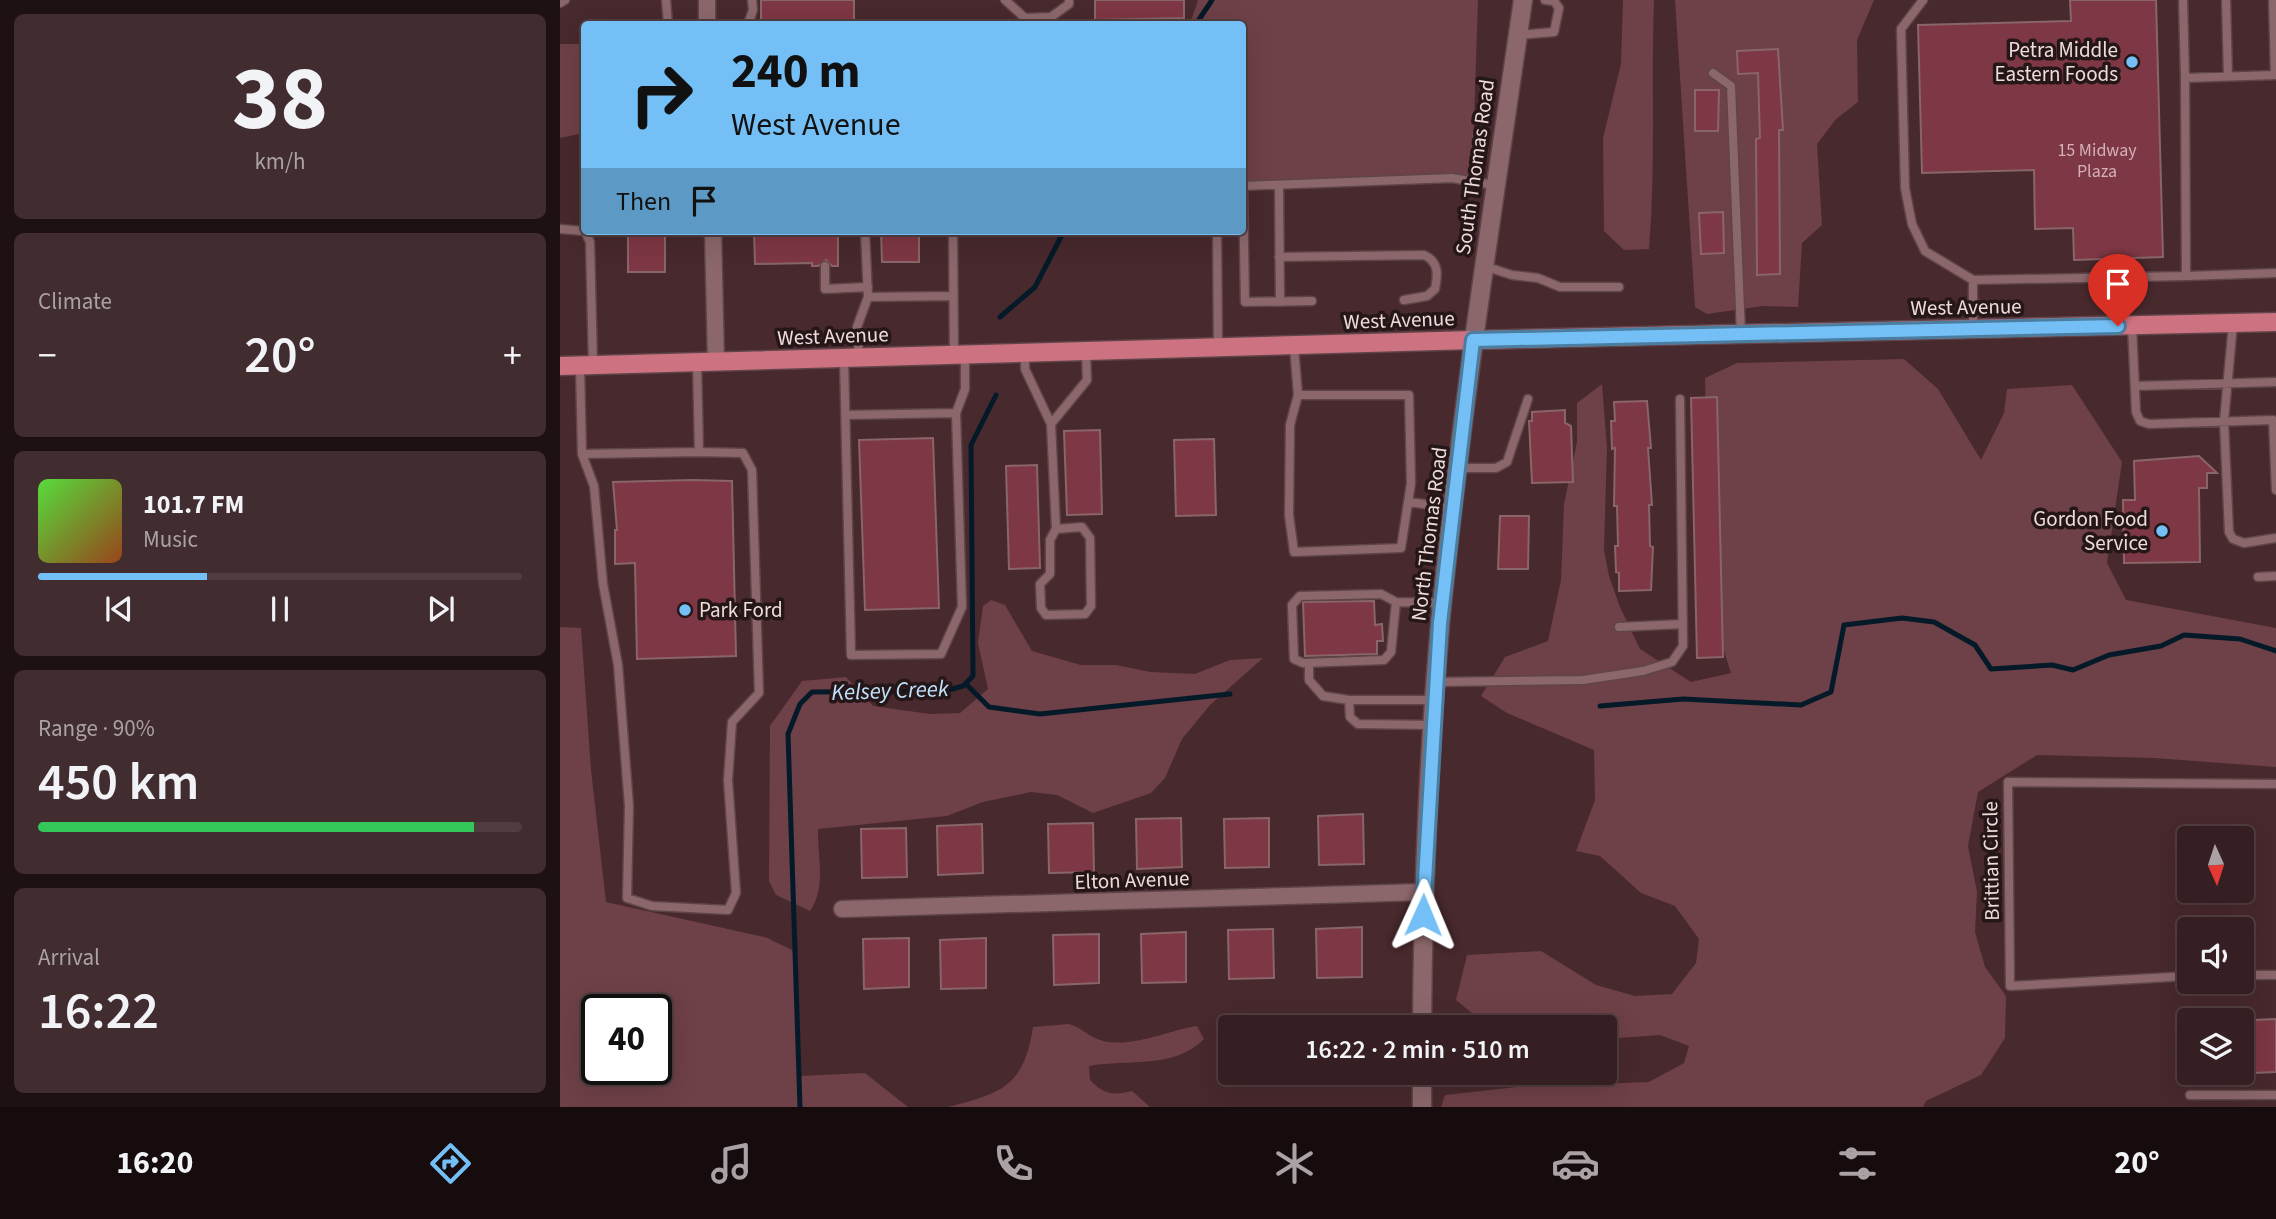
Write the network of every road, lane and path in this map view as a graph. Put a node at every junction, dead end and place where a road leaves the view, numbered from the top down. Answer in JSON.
{"nodes":[{"id":1,"x":565,"y":0,"type":"edge"},
{"id":2,"x":666,"y":0,"type":"edge"},
{"id":3,"x":707,"y":0,"type":"edge"},
{"id":4,"x":752,"y":0,"type":"edge"},
{"id":5,"x":1005,"y":0,"type":"edge"},
{"id":6,"x":1069,"y":0,"type":"edge"},
{"id":7,"x":1523,"y":0,"type":"edge"},
{"id":8,"x":1545,"y":0,"type":"edge"},
{"id":9,"x":1923,"y":0,"type":"edge"},
{"id":10,"x":2183,"y":0,"type":"edge"},
{"id":11,"x":2226,"y":0,"type":"edge"},
{"id":12,"x":2273,"y":0,"type":"edge"},
{"id":13,"x":560,"y":3,"type":"edge"},
{"id":14,"x":668,"y":21,"type":"edge"},
{"id":15,"x":707,"y":21,"type":"edge"},
{"id":16,"x":749,"y":21,"type":"edge"},
{"id":17,"x":1518,"y":35,"type":"junction"},
{"id":18,"x":1713,"y":73,"type":"dead end"},
{"id":19,"x":2276,"y":75,"type":"edge"},
{"id":20,"x":2228,"y":76,"type":"junction"},
{"id":21,"x":2185,"y":78,"type":"junction"},
{"id":22,"x":1494,"y":185,"type":"junction"},
{"id":23,"x":1246,"y":186,"type":"edge"},
{"id":24,"x":1279,"y":186,"type":"junction"},
{"id":25,"x":560,"y":229,"type":"edge"},
{"id":26,"x":581,"y":231,"type":"edge"},
{"id":27,"x":587,"y":235,"type":"edge"},
{"id":28,"x":713,"y":235,"type":"edge"},
{"id":29,"x":865,"y":235,"type":"edge"},
{"id":30,"x":953,"y":235,"type":"edge"},
{"id":31,"x":1217,"y":235,"type":"edge"},
{"id":32,"x":1244,"y":235,"type":"edge"},
{"id":33,"x":1279,"y":257,"type":"junction"},
{"id":34,"x":825,"y":266,"type":"dead end"},
{"id":35,"x":1484,"y":266,"type":"junction"},
{"id":36,"x":2276,"y":273,"type":"edge"},
{"id":37,"x":2186,"y":276,"type":"junction"},
{"id":38,"x":1973,"y":280,"type":"junction"},
{"id":39,"x":867,"y":287,"type":"junction"},
{"id":40,"x":1619,"y":287,"type":"dead end"},
{"id":41,"x":953,"y":296,"type":"junction"},
{"id":42,"x":868,"y":297,"type":"junction"},
{"id":43,"x":1404,"y":300,"type":"dead end"},
{"id":44,"x":1312,"y":301,"type":"dead end"},
{"id":45,"x":1280,"y":302,"type":"junction"},
{"id":46,"x":2276,"y":322,"type":"edge"},
{"id":47,"x":2237,"y":324,"type":"junction"},
{"id":48,"x":2132,"y":326,"type":"junction"},
{"id":49,"x":1973,"y":329,"type":"junction"},
{"id":50,"x":1741,"y":334,"type":"junction"},
{"id":51,"x":1473,"y":340,"type":"junction"},
{"id":52,"x":1294,"y":347,"type":"junction"},
{"id":53,"x":1218,"y":349,"type":"junction"},
{"id":54,"x":1086,"y":352,"type":"junction"},
{"id":55,"x":1025,"y":354,"type":"junction"},
{"id":56,"x":959,"y":356,"type":"junction"},
{"id":57,"x":852,"y":359,"type":"junction"},
{"id":58,"x":716,"y":361,"type":"junction"},
{"id":59,"x":697,"y":362,"type":"junction"},
{"id":60,"x":587,"y":365,"type":"junction"},
{"id":61,"x":560,"y":366,"type":"edge"},
{"id":62,"x":2276,"y":382,"type":"edge"},
{"id":63,"x":2228,"y":383,"type":"junction"},
{"id":64,"x":2135,"y":386,"type":"junction"},
{"id":65,"x":1298,"y":395,"type":"junction"},
{"id":66,"x":1528,"y":399,"type":"dead end"},
{"id":67,"x":1680,"y":399,"type":"dead end"},
{"id":68,"x":956,"y":413,"type":"junction"},
{"id":69,"x":846,"y":415,"type":"junction"},
{"id":70,"x":2224,"y":421,"type":"junction"},
{"id":71,"x":1051,"y":424,"type":"junction"},
{"id":72,"x":699,"y":452,"type":"junction"},
{"id":73,"x":582,"y":454,"type":"junction"},
{"id":74,"x":1460,"y":468,"type":"junction"},
{"id":75,"x":2276,"y":490,"type":"edge"},
{"id":76,"x":1408,"y":502,"type":"junction"},
{"id":77,"x":1455,"y":509,"type":"junction"},
{"id":78,"x":1056,"y":529,"type":"junction"},
{"id":79,"x":2276,"y":538,"type":"edge"},
{"id":80,"x":2276,"y":576,"type":"edge"},
{"id":81,"x":2258,"y":577,"type":"dead end"},
{"id":82,"x":1396,"y":603,"type":"junction"},
{"id":83,"x":1443,"y":603,"type":"junction"},
{"id":84,"x":1683,"y":624,"type":"junction"},
{"id":85,"x":1619,"y":627,"type":"dead end"},
{"id":86,"x":1309,"y":663,"type":"junction"},
{"id":87,"x":1435,"y":691,"type":"junction"},
{"id":88,"x":1349,"y":700,"type":"junction"},
{"id":89,"x":1432,"y":725,"type":"junction"},
{"id":90,"x":2276,"y":785,"type":"edge"},
{"id":91,"x":1423,"y":892,"type":"junction"},
{"id":92,"x":842,"y":909,"type":"dead end"},
{"id":93,"x":2254,"y":975,"type":"edge"},
{"id":94,"x":2276,"y":975,"type":"edge"},
{"id":95,"x":2177,"y":977,"type":"edge"},
{"id":96,"x":1422,"y":1015,"type":"edge"},
{"id":97,"x":1422,"y":1085,"type":"edge"},
{"id":98,"x":2190,"y":1095,"type":"dead end"},
{"id":99,"x":2276,"y":1095,"type":"edge"},
{"id":100,"x":1422,"y":1107,"type":"edge"}],
"edges":[{"from":1,"to":13,"type":"lane"},
{"from":2,"to":14,"type":"lane"},
{"from":3,"to":15,"type":"street"},
{"from":4,"to":16,"type":"lane"},
{"from":5,"to":6,"type":"lane"},
{"from":7,"to":17,"type":"street","name":"South Thomas Road"},
{"from":8,"to":17,"type":"lane"},
{"from":9,"to":38,"type":"lane"},
{"from":10,"to":21,"type":"lane"},
{"from":11,"to":20,"type":"lane"},
{"from":12,"to":19,"type":"lane"},
{"from":17,"to":22,"type":"street","name":"South Thomas Road"},
{"from":18,"to":50,"type":"lane"},
{"from":19,"to":20,"type":"lane"},
{"from":20,"to":21,"type":"lane"},
{"from":21,"to":37,"type":"lane"},
{"from":22,"to":24,"type":"lane"},
{"from":22,"to":35,"type":"street","name":"South Thomas Road"},
{"from":23,"to":24,"type":"lane"},
{"from":24,"to":33,"type":"lane"},
{"from":25,"to":26,"type":"lane"},
{"from":27,"to":60,"type":"lane"},
{"from":28,"to":58,"type":"street"},
{"from":29,"to":39,"type":"lane"},
{"from":30,"to":41,"type":"lane"},
{"from":31,"to":53,"type":"lane"},
{"from":32,"to":45,"type":"lane"},
{"from":33,"to":43,"type":"lane"},
{"from":33,"to":45,"type":"lane"},
{"from":34,"to":39,"type":"lane"},
{"from":35,"to":40,"type":"lane"},
{"from":35,"to":51,"type":"street","name":"South Thomas Road"},
{"from":36,"to":37,"type":"lane"},
{"from":37,"to":38,"type":"lane"},
{"from":38,"to":49,"type":"lane"},
{"from":39,"to":42,"type":"lane"},
{"from":41,"to":42,"type":"lane"},
{"from":41,"to":56,"type":"lane"},
{"from":42,"to":57,"type":"lane"},
{"from":44,"to":45,"type":"lane"},
{"from":46,"to":47,"type":"main road","name":"West Avenue"},
{"from":47,"to":48,"type":"main road","name":"West Avenue"},
{"from":47,"to":63,"type":"lane"},
{"from":48,"to":49,"type":"main road","name":"West Avenue"},
{"from":48,"to":64,"type":"lane"},
{"from":49,"to":50,"type":"main road","name":"West Avenue"},
{"from":50,"to":51,"type":"main road","name":"West Avenue"},
{"from":51,"to":52,"type":"main road","name":"West Avenue"},
{"from":51,"to":74,"type":"street","name":"North Thomas Road"},
{"from":52,"to":53,"type":"main road","name":"West Avenue"},
{"from":52,"to":65,"type":"lane"},
{"from":53,"to":54,"type":"main road","name":"West Avenue"},
{"from":54,"to":55,"type":"main road","name":"West Avenue"},
{"from":54,"to":71,"type":"lane"},
{"from":55,"to":56,"type":"main road","name":"West Avenue"},
{"from":55,"to":71,"type":"lane"},
{"from":56,"to":57,"type":"main road","name":"West Avenue"},
{"from":56,"to":68,"type":"lane"},
{"from":57,"to":58,"type":"main road","name":"West Avenue"},
{"from":57,"to":69,"type":"lane"},
{"from":58,"to":59,"type":"main road","name":"West Avenue"},
{"from":59,"to":60,"type":"main road","name":"West Avenue"},
{"from":59,"to":72,"type":"lane"},
{"from":60,"to":61,"type":"main road","name":"West Avenue"},
{"from":60,"to":73,"type":"lane"},
{"from":62,"to":63,"type":"lane"},
{"from":63,"to":64,"type":"lane"},
{"from":63,"to":70,"type":"lane"},
{"from":64,"to":70,"type":"lane"},
{"from":65,"to":76,"type":"lane"},
{"from":65,"to":76,"type":"lane"},
{"from":66,"to":74,"type":"lane"},
{"from":67,"to":84,"type":"lane"},
{"from":68,"to":69,"type":"lane"},
{"from":68,"to":69,"type":"lane"},
{"from":70,"to":75,"type":"lane"},
{"from":70,"to":79,"type":"lane"},
{"from":71,"to":78,"type":"lane"},
{"from":72,"to":73,"type":"lane"},
{"from":72,"to":73,"type":"lane"},
{"from":74,"to":77,"type":"street","name":"North Thomas Road"},
{"from":76,"to":77,"type":"lane"},
{"from":77,"to":83,"type":"street","name":"North Thomas Road"},
{"from":78,"to":78,"type":"lane"},
{"from":80,"to":81,"type":"lane"},
{"from":82,"to":83,"type":"lane"},
{"from":82,"to":86,"type":"lane"},
{"from":82,"to":86,"type":"lane"},
{"from":83,"to":87,"type":"street","name":"North Thomas Road"},
{"from":84,"to":85,"type":"lane"},
{"from":84,"to":87,"type":"lane"},
{"from":86,"to":88,"type":"lane"},
{"from":87,"to":88,"type":"lane"},
{"from":87,"to":89,"type":"street","name":"North Thomas Road"},
{"from":88,"to":89,"type":"lane"},
{"from":89,"to":91,"type":"street","name":"North Thomas Road"},
{"from":90,"to":95,"type":"lane","name":"Brittian Circle"},
{"from":91,"to":92,"type":"street","name":"Elton Avenue"},
{"from":91,"to":96,"type":"street","name":"North Thomas Road"},
{"from":93,"to":94,"type":"lane"},
{"from":97,"to":100,"type":"street"},
{"from":98,"to":99,"type":"lane"}]}
